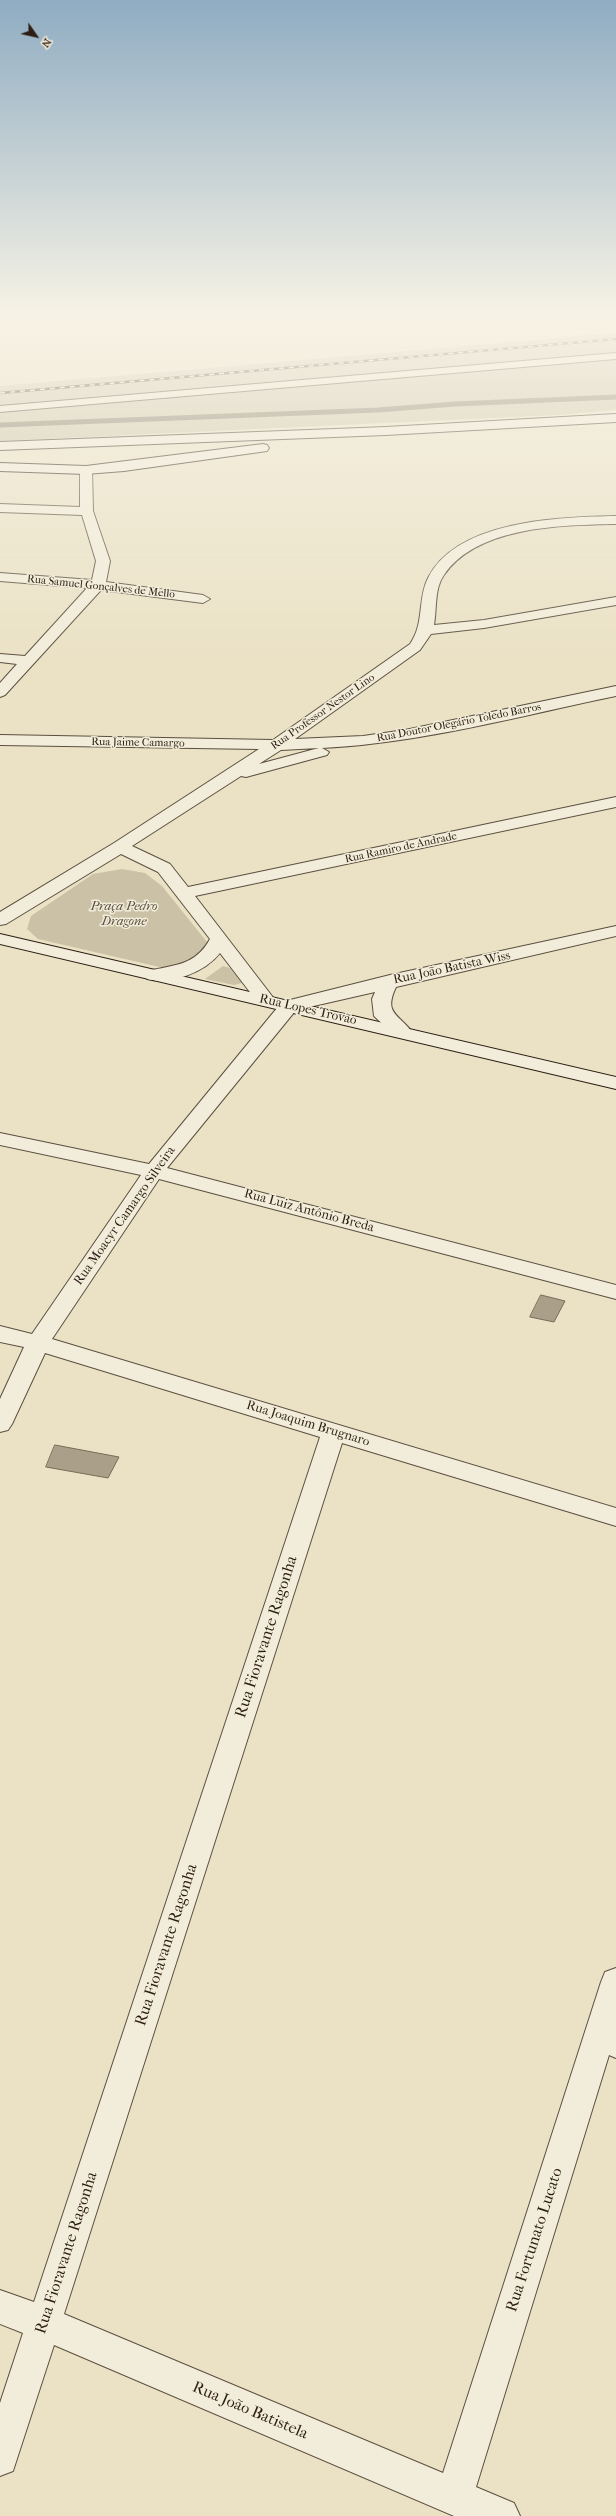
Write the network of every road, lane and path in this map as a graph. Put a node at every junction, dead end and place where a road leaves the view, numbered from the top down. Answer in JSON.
{"nodes":[{"id":1,"x":478,"y":426,"type":"edge"},
{"id":2,"x":580,"y":426,"type":"edge"},
{"id":3,"x":616,"y":430,"type":"edge"},
{"id":4,"x":386,"y":431,"type":"junction"},
{"id":5,"x":128,"y":440,"type":"junction"},
{"id":6,"x":31,"y":445,"type":"junction"},
{"id":7,"x":0,"y":446,"type":"edge"},
{"id":8,"x":163,"y":461,"type":"junction"},
{"id":9,"x":6,"y":467,"type":"edge"},
{"id":10,"x":86,"y":470,"type":"junction"},
{"id":11,"x":0,"y":508,"type":"edge"},
{"id":12,"x":87,"y":511,"type":"junction"},
{"id":13,"x":616,"y":520,"type":"edge"},
{"id":14,"x":0,"y":577,"type":"edge"},
{"id":15,"x":98,"y":585,"type":"junction"},
{"id":16,"x":203,"y":599,"type":"dead end"},
{"id":17,"x":616,"y":601,"type":"edge"},
{"id":18,"x":426,"y":630,"type":"junction"},
{"id":19,"x":0,"y":658,"type":"edge"},
{"id":20,"x":30,"y":661,"type":"junction"},
{"id":21,"x":0,"y":692,"type":"edge"},
{"id":22,"x":616,"y":692,"type":"edge"},
{"id":23,"x":315,"y":717,"type":"junction"},
{"id":24,"x":0,"y":740,"type":"edge"},
{"id":25,"x":363,"y":741,"type":"junction"},
{"id":26,"x":277,"y":745,"type":"junction"},
{"id":27,"x":228,"y":778,"type":"junction"},
{"id":28,"x":616,"y":802,"type":"edge"},
{"id":29,"x":120,"y":847,"type":"junction"},
{"id":30,"x":185,"y":893,"type":"junction"},
{"id":31,"x":0,"y":920,"type":"edge"},
{"id":32,"x":616,"y":931,"type":"edge"},
{"id":33,"x":0,"y":939,"type":"edge"},
{"id":34,"x":219,"y":939,"type":"junction"},
{"id":35,"x":154,"y":975,"type":"junction"},
{"id":36,"x":390,"y":981,"type":"junction"},
{"id":37,"x":266,"y":1000,"type":"junction"},
{"id":38,"x":289,"y":1006,"type":"junction"},
{"id":39,"x":403,"y":1033,"type":"junction"},
{"id":40,"x":616,"y":1083,"type":"edge"},
{"id":41,"x":0,"y":1139,"type":"edge"},
{"id":42,"x":154,"y":1171,"type":"junction"},
{"id":43,"x":616,"y":1292,"type":"edge"},
{"id":44,"x":0,"y":1334,"type":"edge"},
{"id":45,"x":38,"y":1343,"type":"junction"},
{"id":46,"x":0,"y":1424,"type":"edge"},
{"id":47,"x":334,"y":1432,"type":"junction"},
{"id":48,"x":616,"y":1517,"type":"edge"},
{"id":49,"x":616,"y":1982,"type":"edge"},
{"id":50,"x":607,"y":2040,"type":"edge"},
{"id":51,"x":0,"y":2307,"type":"edge"},
{"id":52,"x":44,"y":2323,"type":"junction"},
{"id":53,"x":0,"y":2458,"type":"edge"},
{"id":54,"x":454,"y":2497,"type":"junction"},
{"id":55,"x":500,"y":2516,"type":"edge"}],
"edges":[{"from":1,"to":4,"type":"street"},
{"from":2,"to":3,"type":"street"},
{"from":4,"to":5,"type":"street"},
{"from":4,"to":8,"type":"street"},
{"from":5,"to":6,"type":"street"},
{"from":5,"to":8,"type":"street"},
{"from":6,"to":7,"type":"street"},
{"from":6,"to":9,"type":"street"},
{"from":8,"to":10,"type":"street"},
{"from":9,"to":10,"type":"street"},
{"from":10,"to":12,"type":"street"},
{"from":11,"to":12,"type":"street"},
{"from":12,"to":15,"type":"street"},
{"from":13,"to":18,"type":"street","name":"Rua Professor Nestor Lino"},
{"from":14,"to":15,"type":"street","name":"Rua Samuel Gonçalves de Mello"},
{"from":15,"to":16,"type":"street","name":"Rua Samuel Gonçalves de Mello"},
{"from":15,"to":20,"type":"street"},
{"from":17,"to":18,"type":"street"},
{"from":18,"to":23,"type":"street","name":"Rua Professor Nestor Lino"},
{"from":19,"to":20,"type":"street"},
{"from":20,"to":21,"type":"street"},
{"from":22,"to":25,"type":"street","name":"Rua Doutor Olegário Toledo Barros"},
{"from":23,"to":25,"type":"street"},
{"from":23,"to":26,"type":"street","name":"Rua Professor Nestor Lino"},
{"from":24,"to":26,"type":"street","name":"Rua Jaime Camargo"},
{"from":25,"to":26,"type":"street","name":"Rua Doutor Olegário Toledo Barros"},
{"from":25,"to":27,"type":"street"},
{"from":26,"to":27,"type":"street","name":"Rua Professor Nestor Lino"},
{"from":27,"to":29,"type":"street","name":"Rua Professor Nestor Lino"},
{"from":28,"to":30,"type":"street","name":"Rua Ramiro de Andrade"},
{"from":29,"to":30,"type":"street"},
{"from":29,"to":31,"type":"street","name":"Rua Professor Nestor Lino"},
{"from":30,"to":34,"type":"street"},
{"from":32,"to":36,"type":"street","name":"Rua João Batista Wiss"},
{"from":33,"to":35,"type":"street","name":"Rua Lopes Trovão"},
{"from":34,"to":35,"type":"street"},
{"from":34,"to":37,"type":"street"},
{"from":35,"to":37,"type":"street","name":"Rua Lopes Trovão"},
{"from":36,"to":38,"type":"street","name":"Rua João Batista Wiss"},
{"from":36,"to":39,"type":"street"},
{"from":37,"to":38,"type":"street","name":"Rua Lopes Trovão"},
{"from":38,"to":39,"type":"street","name":"Rua Lopes Trovão"},
{"from":38,"to":42,"type":"street","name":"Rua Moacyr Camargo Silveira"},
{"from":39,"to":40,"type":"street","name":"Rua Lopes Trovão"},
{"from":41,"to":42,"type":"street","name":"Rua Luiz Antônio Breda"},
{"from":42,"to":43,"type":"street","name":"Rua Luiz Antônio Breda"},
{"from":42,"to":45,"type":"street","name":"Rua Moacyr Camargo Silveira"},
{"from":44,"to":45,"type":"street","name":"Rua Joaquim Brugnaro"},
{"from":45,"to":46,"type":"street","name":"Rua Moacyr Camargo Silveira"},
{"from":45,"to":47,"type":"street","name":"Rua Joaquim Brugnaro"},
{"from":47,"to":48,"type":"street","name":"Rua Joaquim Brugnaro"},
{"from":47,"to":52,"type":"street","name":"Rua Fioravante Ragonha"},
{"from":49,"to":50,"type":"street","name":"Rua Fortunato Lucato"},
{"from":50,"to":54,"type":"street","name":"Rua Fortunato Lucato"},
{"from":51,"to":52,"type":"street","name":"Rua João Batistela"},
{"from":52,"to":53,"type":"street","name":"Rua Fioravante Ragonha"},
{"from":52,"to":54,"type":"street","name":"Rua João Batistela"},
{"from":54,"to":55,"type":"street","name":"Rua João Batistela"}]}
